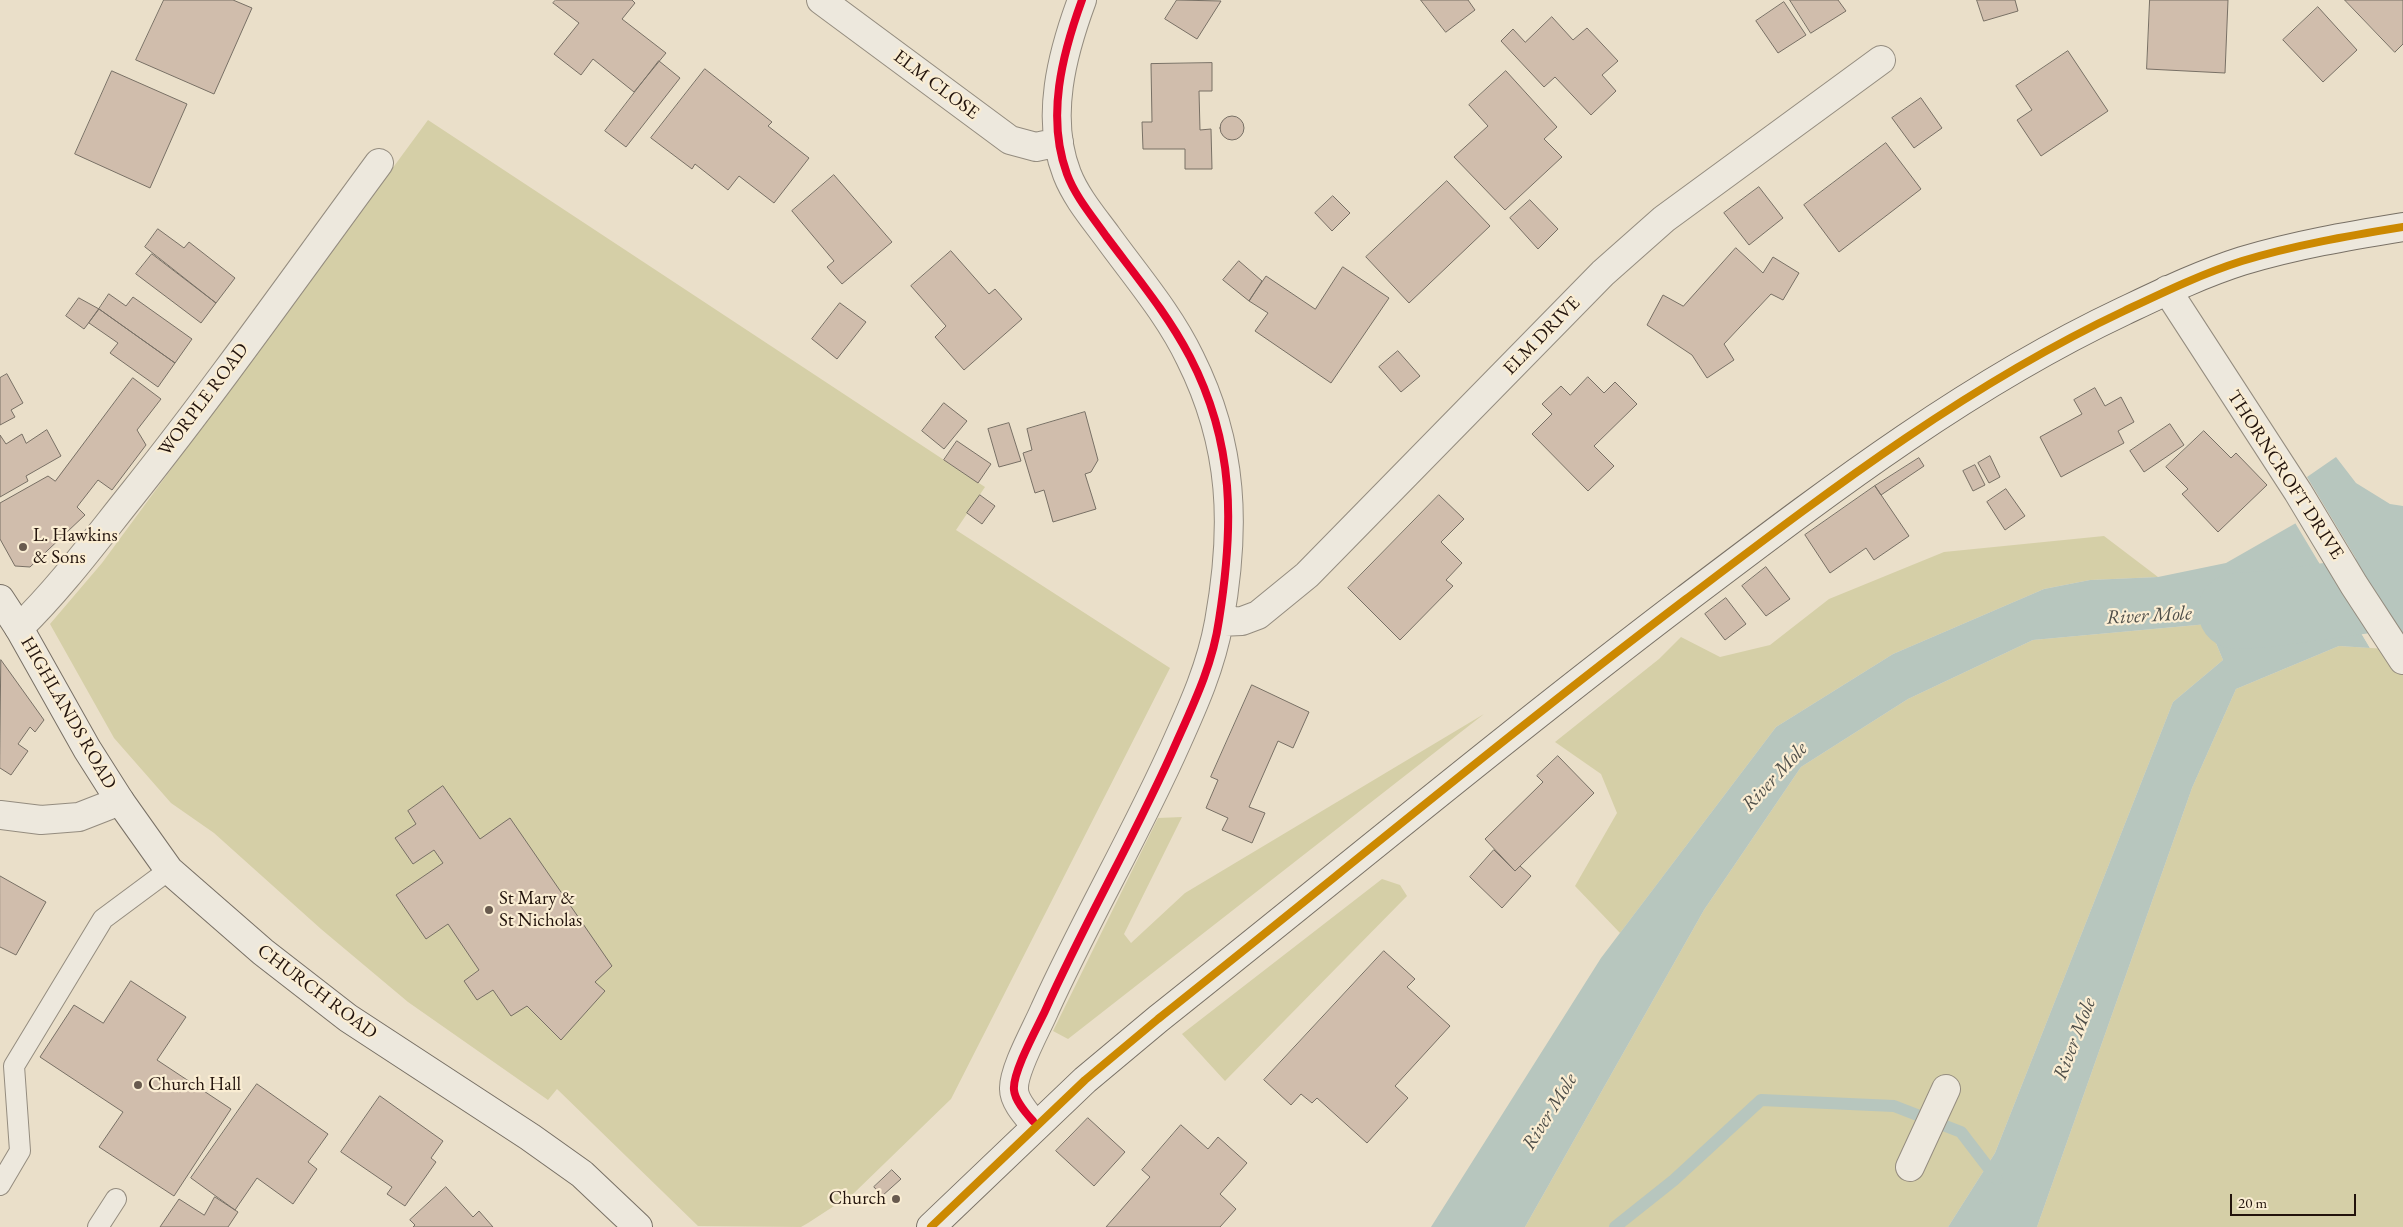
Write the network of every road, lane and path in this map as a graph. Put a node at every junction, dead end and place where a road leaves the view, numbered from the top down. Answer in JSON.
{"nodes":[{"id":1,"x":821,"y":0,"type":"edge"},
{"id":2,"x":1082,"y":0,"type":"edge"},
{"id":3,"x":1881,"y":60,"type":"dead end"},
{"id":4,"x":1059,"y":142,"type":"junction"},
{"id":5,"x":379,"y":163,"type":"dead end"},
{"id":6,"x":2403,"y":227,"type":"edge"},
{"id":7,"x":2167,"y":290,"type":"junction"},
{"id":8,"x":0,"y":599,"type":"edge"},
{"id":9,"x":1219,"y":622,"type":"junction"},
{"id":10,"x":19,"y":628,"type":"junction"},
{"id":11,"x":2403,"y":660,"type":"edge"},
{"id":12,"x":120,"y":801,"type":"junction"},
{"id":13,"x":0,"y":815,"type":"edge"},
{"id":14,"x":169,"y":870,"type":"junction"},
{"id":15,"x":1946,"y":1089,"type":"dead end"},
{"id":16,"x":1036,"y":1126,"type":"junction"},
{"id":17,"x":1910,"y":1167,"type":"dead end"},
{"id":18,"x":0,"y":1185,"type":"edge"},
{"id":19,"x":116,"y":1199,"type":"dead end"},
{"id":20,"x":98,"y":1227,"type":"edge"},
{"id":21,"x":638,"y":1227,"type":"edge"},
{"id":22,"x":931,"y":1227,"type":"edge"}],
"edges":[{"from":1,"to":4,"type":"street","name":"ELM CLOSE"},
{"from":2,"to":4,"type":"street"},
{"from":3,"to":9,"type":"street","name":"ELM DRIVE"},
{"from":4,"to":9,"type":"street"},
{"from":5,"to":10,"type":"street","name":"WORPLE ROAD"},
{"from":6,"to":7,"type":"street"},
{"from":7,"to":11,"type":"street","name":"THORNCROFT DRIVE"},
{"from":7,"to":16,"type":"street"},
{"from":8,"to":10,"type":"street","name":"HIGHLANDS ROAD"},
{"from":9,"to":16,"type":"street"},
{"from":10,"to":12,"type":"street","name":"HIGHLANDS ROAD"},
{"from":12,"to":13,"type":"street"},
{"from":12,"to":14,"type":"street","name":"CHURCH ROAD"},
{"from":14,"to":18,"type":"lane"},
{"from":14,"to":21,"type":"street","name":"CHURCH ROAD"},
{"from":15,"to":17,"type":"street"},
{"from":16,"to":22,"type":"street"},
{"from":19,"to":20,"type":"lane"}]}
